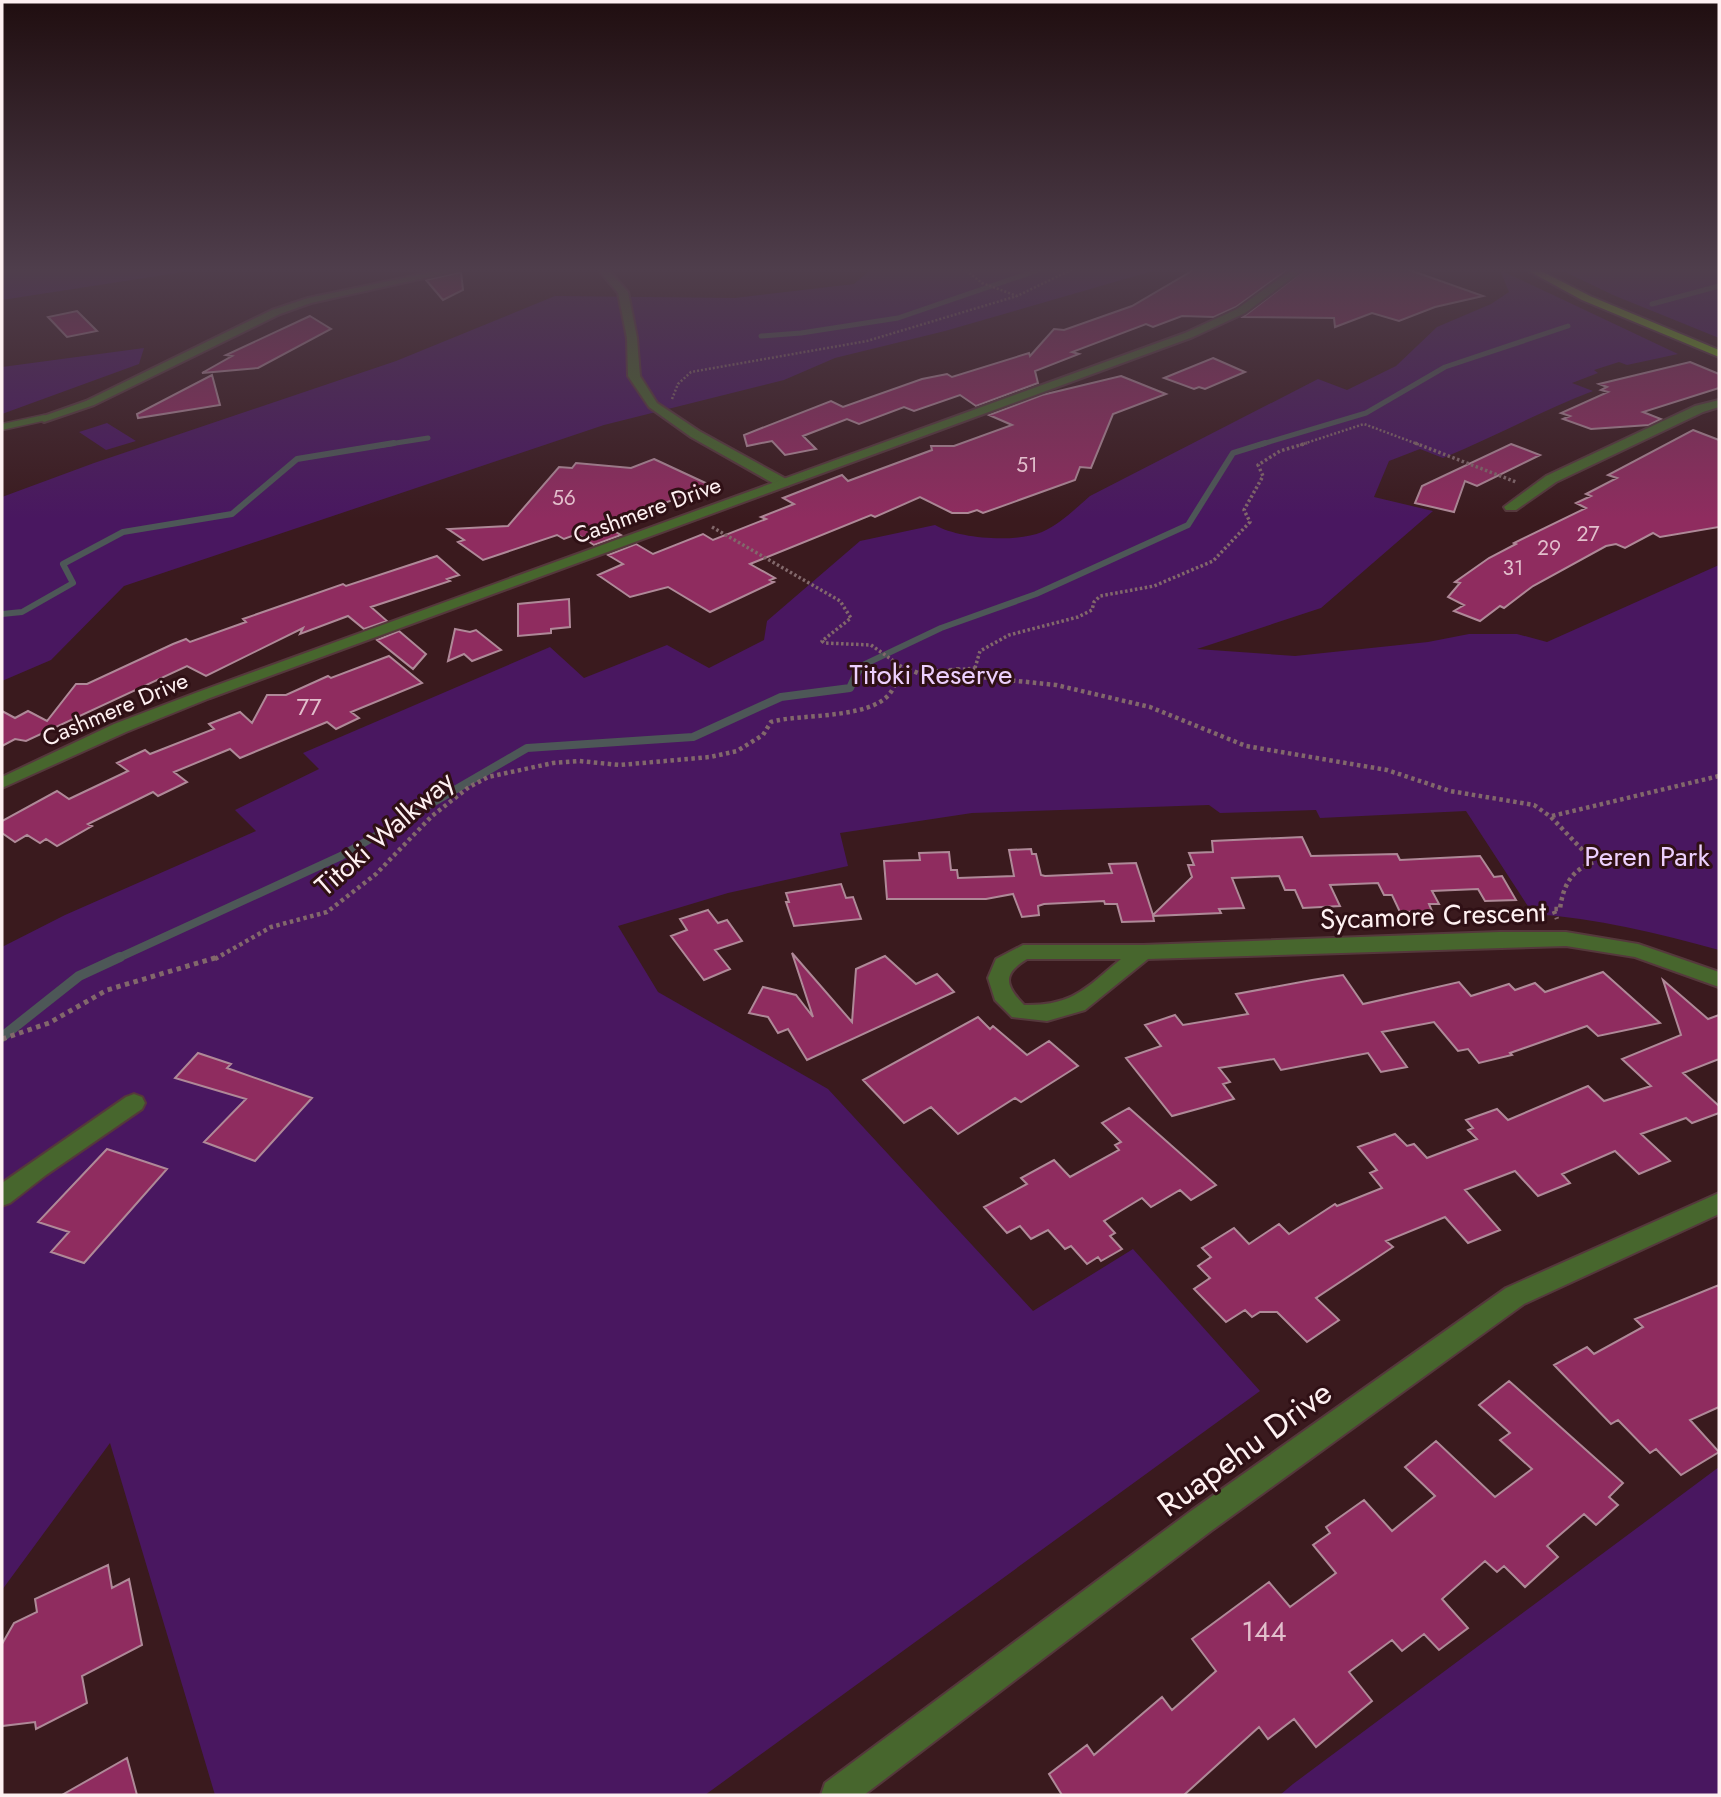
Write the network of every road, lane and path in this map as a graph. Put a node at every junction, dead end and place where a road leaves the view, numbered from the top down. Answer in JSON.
{"nodes":[{"id":1,"x":195,"y":352,"type":"edge"},
{"id":2,"x":633,"y":352,"type":"edge"},
{"id":3,"x":805,"y":352,"type":"edge"},
{"id":4,"x":1143,"y":352,"type":"edge"},
{"id":5,"x":1719,"y":404,"type":"edge"},
{"id":6,"x":653,"y":405,"type":"junction"},
{"id":7,"x":44,"y":418,"type":"joint"},
{"id":8,"x":2,"y":426,"type":"edge"},
{"id":9,"x":783,"y":483,"type":"junction"},
{"id":10,"x":1536,"y":489,"type":"junction"},
{"id":11,"x":1511,"y":507,"type":"dead end"},
{"id":12,"x":694,"y":516,"type":"junction"},
{"id":13,"x":902,"y":667,"type":"junction"},
{"id":14,"x":975,"y":668,"type":"junction"},
{"id":15,"x":1719,"y":776,"type":"edge"},
{"id":16,"x":2,"y":783,"type":"edge"},
{"id":17,"x":1551,"y":817,"type":"junction"},
{"id":18,"x":1566,"y":939,"type":"junction"},
{"id":19,"x":1143,"y":952,"type":"junction"},
{"id":20,"x":1719,"y":980,"type":"edge"},
{"id":21,"x":2,"y":1039,"type":"edge"},
{"id":22,"x":134,"y":1103,"type":"dead end"},
{"id":23,"x":2,"y":1196,"type":"edge"},
{"id":24,"x":1719,"y":1203,"type":"edge"},
{"id":25,"x":836,"y":1795,"type":"edge"}],
"edges":[{"from":1,"to":7,"type":"street"},
{"from":2,"to":6,"type":"street"},
{"from":3,"to":6,"type":"path"},
{"from":4,"to":9,"type":"street","name":"Cashmere Drive"},
{"from":5,"to":10,"type":"street"},
{"from":6,"to":9,"type":"street"},
{"from":7,"to":8,"type":"lane"},
{"from":9,"to":12,"type":"street","name":"Cashmere Drive"},
{"from":10,"to":11,"type":"street"},
{"from":10,"to":14,"type":"path"},
{"from":12,"to":13,"type":"path"},
{"from":12,"to":16,"type":"street","name":"Cashmere Drive"},
{"from":13,"to":14,"type":"path"},
{"from":13,"to":21,"type":"path","name":"Titoki Walkway"},
{"from":14,"to":17,"type":"path"},
{"from":15,"to":17,"type":"path"},
{"from":17,"to":18,"type":"path"},
{"from":18,"to":19,"type":"street","name":"Sycamore Crescent"},
{"from":18,"to":20,"type":"street","name":"Sycamore Crescent"},
{"from":19,"to":19,"type":"street","name":"Sycamore Crescent"},
{"from":22,"to":23,"type":"street"},
{"from":24,"to":25,"type":"street","name":"Ruapehu Drive"}]}
